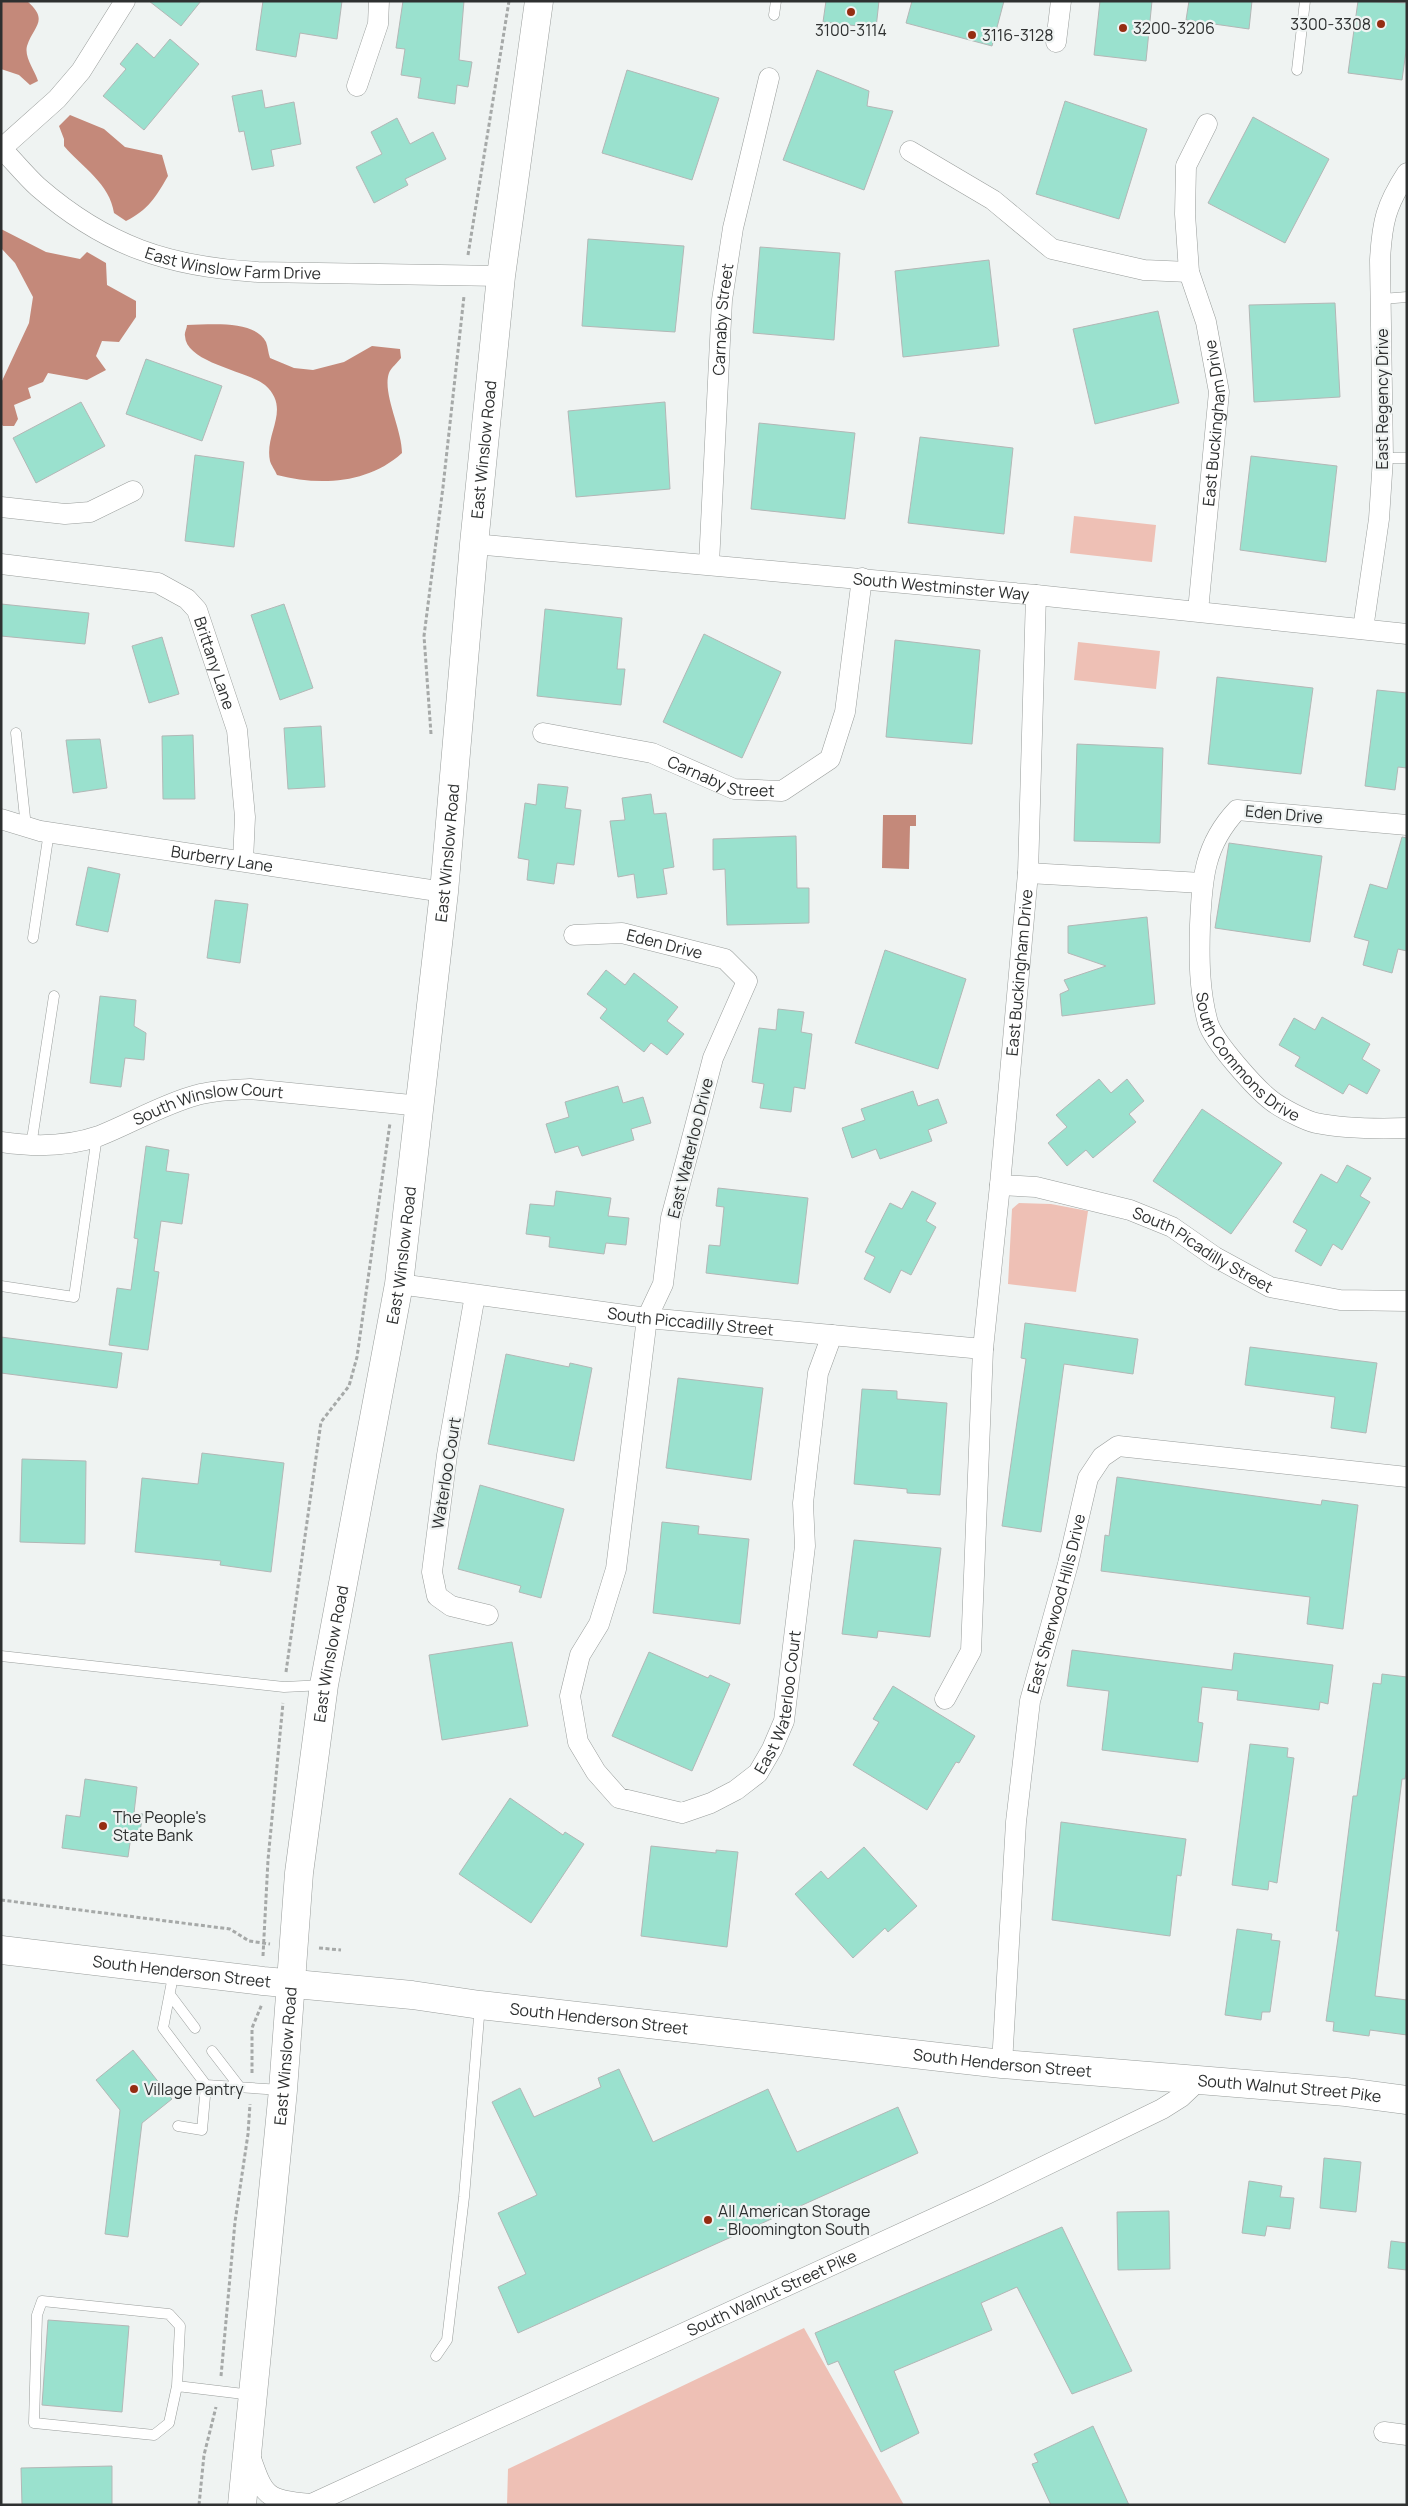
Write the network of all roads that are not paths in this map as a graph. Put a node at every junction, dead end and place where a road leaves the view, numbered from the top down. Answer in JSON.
{"nodes":[{"id":1,"x":125,"y":1,"type":"edge"},
{"id":2,"x":379,"y":1,"type":"edge"},
{"id":3,"x":539,"y":1,"type":"edge"},
{"id":4,"x":776,"y":1,"type":"edge"},
{"id":5,"x":1061,"y":1,"type":"edge"},
{"id":6,"x":1305,"y":1,"type":"edge"},
{"id":7,"x":774,"y":15,"type":"dead end"},
{"id":8,"x":1056,"y":42,"type":"dead end"},
{"id":9,"x":1297,"y":70,"type":"dead end"},
{"id":10,"x":769,"y":78,"type":"dead end"},
{"id":11,"x":357,"y":86,"type":"dead end"},
{"id":12,"x":1207,"y":124,"type":"dead end"},
{"id":13,"x":2,"y":148,"type":"edge"},
{"id":14,"x":910,"y":151,"type":"dead end"},
{"id":15,"x":1407,"y":173,"type":"edge"},
{"id":16,"x":1189,"y":272,"type":"junction"},
{"id":17,"x":501,"y":276,"type":"junction"},
{"id":18,"x":1407,"y":297,"type":"edge"},
{"id":19,"x":1382,"y":299,"type":"junction"},
{"id":20,"x":1383,"y":458,"type":"junction"},
{"id":21,"x":1407,"y":458,"type":"edge"},
{"id":22,"x":133,"y":491,"type":"dead end"},
{"id":23,"x":1,"y":507,"type":"edge"},
{"id":24,"x":474,"y":544,"type":"junction"},
{"id":25,"x":1,"y":564,"type":"edge"},
{"id":26,"x":709,"y":564,"type":"junction"},
{"id":27,"x":862,"y":578,"type":"junction"},
{"id":28,"x":1036,"y":594,"type":"junction"},
{"id":29,"x":1198,"y":612,"type":"junction"},
{"id":30,"x":1363,"y":629,"type":"junction"},
{"id":31,"x":1407,"y":634,"type":"edge"},
{"id":32,"x":16,"y":733,"type":"dead end"},
{"id":33,"x":543,"y":733,"type":"dead end"},
{"id":34,"x":1,"y":819,"type":"edge"},
{"id":35,"x":1407,"y":824,"type":"edge"},
{"id":36,"x":26,"y":827,"type":"junction"},
{"id":37,"x":49,"y":832,"type":"junction"},
{"id":38,"x":243,"y":861,"type":"junction"},
{"id":39,"x":1028,"y":873,"type":"junction"},
{"id":40,"x":1202,"y":883,"type":"junction"},
{"id":41,"x":444,"y":892,"type":"junction"},
{"id":42,"x":574,"y":935,"type":"dead end"},
{"id":43,"x":33,"y":938,"type":"dead end"},
{"id":44,"x":747,"y":981,"type":"joint"},
{"id":45,"x":54,"y":996,"type":"dead end"},
{"id":46,"x":421,"y":1106,"type":"junction"},
{"id":47,"x":1407,"y":1128,"type":"edge"},
{"id":48,"x":97,"y":1136,"type":"junction"},
{"id":49,"x":1,"y":1142,"type":"edge"},
{"id":50,"x":31,"y":1146,"type":"junction"},
{"id":51,"x":1000,"y":1185,"type":"junction"},
{"id":52,"x":399,"y":1284,"type":"junction"},
{"id":53,"x":1,"y":1286,"type":"edge"},
{"id":54,"x":475,"y":1295,"type":"junction"},
{"id":55,"x":1407,"y":1301,"type":"edge"},
{"id":56,"x":647,"y":1318,"type":"junction"},
{"id":57,"x":832,"y":1336,"type":"junction"},
{"id":58,"x":983,"y":1349,"type":"junction"},
{"id":59,"x":1407,"y":1477,"type":"edge"},
{"id":60,"x":488,"y":1614,"type":"dead end"},
{"id":61,"x":1,"y":1656,"type":"edge"},
{"id":62,"x":324,"y":1685,"type":"junction"},
{"id":63,"x":945,"y":1699,"type":"dead end"},
{"id":64,"x":1,"y":1950,"type":"edge"},
{"id":65,"x":291,"y":1983,"type":"junction"},
{"id":66,"x":172,"y":1984,"type":"junction"},
{"id":67,"x":480,"y":2005,"type":"junction"},
{"id":68,"x":195,"y":2028,"type":"dead end"},
{"id":69,"x":212,"y":2051,"type":"dead end"},
{"id":70,"x":1002,"y":2064,"type":"junction"},
{"id":71,"x":1199,"y":2080,"type":"junction"},
{"id":72,"x":206,"y":2085,"type":"junction"},
{"id":73,"x":240,"y":2086,"type":"junction"},
{"id":74,"x":283,"y":2090,"type":"junction"},
{"id":75,"x":1407,"y":2100,"type":"edge"},
{"id":76,"x":178,"y":2126,"type":"dead end"},
{"id":77,"x":436,"y":2356,"type":"dead end"},
{"id":78,"x":177,"y":2386,"type":"junction"},
{"id":79,"x":253,"y":2396,"type":"junction"},
{"id":80,"x":1384,"y":2432,"type":"dead end"},
{"id":81,"x":1407,"y":2435,"type":"edge"},
{"id":82,"x":248,"y":2448,"type":"junction"},
{"id":83,"x":310,"y":2504,"type":"edge"},
{"id":84,"x":242,"y":2505,"type":"edge"}],
"edges":[{"from":1,"to":13,"type":"street"},
{"from":2,"to":11,"type":"street"},
{"from":3,"to":17,"type":"main road","name":"East Winslow Road"},
{"from":4,"to":7,"type":"lane"},
{"from":5,"to":8,"type":"street"},
{"from":6,"to":9,"type":"lane"},
{"from":10,"to":26,"type":"street","name":"Carnaby Street"},
{"from":12,"to":16,"type":"street","name":"East Buckingham Drive"},
{"from":13,"to":17,"type":"street","name":"East Winslow Farm Drive"},
{"from":14,"to":16,"type":"street"},
{"from":15,"to":19,"type":"street","name":"East Regency Drive"},
{"from":16,"to":29,"type":"street","name":"East Buckingham Drive"},
{"from":17,"to":24,"type":"main road","name":"East Winslow Road"},
{"from":18,"to":19,"type":"lane"},
{"from":19,"to":20,"type":"street","name":"East Regency Drive"},
{"from":20,"to":21,"type":"lane"},
{"from":20,"to":30,"type":"street","name":"East Regency Drive"},
{"from":22,"to":23,"type":"street"},
{"from":24,"to":26,"type":"street","name":"South Westminster Way"},
{"from":24,"to":41,"type":"main road","name":"East Winslow Road"},
{"from":25,"to":38,"type":"street","name":"Brittany Lane"},
{"from":26,"to":27,"type":"street","name":"South Westminster Way"},
{"from":27,"to":28,"type":"street","name":"South Westminster Way"},
{"from":27,"to":33,"type":"street","name":"Carnaby Street"},
{"from":28,"to":29,"type":"street","name":"South Westminster Way"},
{"from":28,"to":39,"type":"street","name":"East Buckingham Drive"},
{"from":29,"to":30,"type":"street","name":"South Westminster Way"},
{"from":30,"to":31,"type":"street","name":"South Westminster Way"},
{"from":32,"to":36,"type":"lane"},
{"from":34,"to":36,"type":"street","name":"Burberry Lane"},
{"from":35,"to":40,"type":"street","name":"Eden Drive"},
{"from":36,"to":37,"type":"street","name":"Burberry Lane"},
{"from":37,"to":38,"type":"street","name":"Burberry Lane"},
{"from":37,"to":43,"type":"lane"},
{"from":38,"to":41,"type":"street","name":"Burberry Lane"},
{"from":39,"to":40,"type":"street"},
{"from":39,"to":51,"type":"street","name":"East Buckingham Drive"},
{"from":40,"to":47,"type":"street","name":"South Commons Drive"},
{"from":41,"to":46,"type":"main road","name":"East Winslow Road"},
{"from":42,"to":44,"type":"street","name":"Eden Drive"},
{"from":44,"to":56,"type":"street","name":"East Waterloo Drive"},
{"from":45,"to":50,"type":"lane"},
{"from":46,"to":48,"type":"street","name":"South Winslow Court"},
{"from":46,"to":52,"type":"main road","name":"East Winslow Road"},
{"from":48,"to":50,"type":"street","name":"South Winslow Court"},
{"from":48,"to":53,"type":"lane"},
{"from":49,"to":50,"type":"street","name":"South Winslow Court"},
{"from":51,"to":55,"type":"street","name":"South Picadilly Street"},
{"from":51,"to":58,"type":"street","name":"East Buckingham Drive"},
{"from":52,"to":54,"type":"street","name":"South Piccadilly Street"},
{"from":52,"to":62,"type":"main road","name":"East Winslow Road"},
{"from":54,"to":56,"type":"street","name":"South Piccadilly Street"},
{"from":54,"to":60,"type":"street","name":"Waterloo Court"},
{"from":56,"to":57,"type":"street","name":"South Piccadilly Street"},
{"from":56,"to":57,"type":"street","name":"East Waterloo Court"},
{"from":57,"to":58,"type":"street","name":"South Piccadilly Street"},
{"from":58,"to":63,"type":"street"},
{"from":59,"to":70,"type":"street","name":"East Sherwood Hills Drive"},
{"from":61,"to":62,"type":"lane"},
{"from":62,"to":65,"type":"main road","name":"East Winslow Road"},
{"from":64,"to":66,"type":"main road","name":"South Henderson Street"},
{"from":65,"to":66,"type":"main road","name":"South Henderson Street"},
{"from":65,"to":67,"type":"main road","name":"South Henderson Street"},
{"from":65,"to":74,"type":"main road","name":"East Winslow Road"},
{"from":66,"to":68,"type":"lane"},
{"from":66,"to":72,"type":"lane"},
{"from":67,"to":70,"type":"main road","name":"South Henderson Street"},
{"from":67,"to":77,"type":"lane"},
{"from":69,"to":73,"type":"lane"},
{"from":70,"to":71,"type":"main road","name":"South Henderson Street"},
{"from":71,"to":75,"type":"main road","name":"South Walnut Street Pike"},
{"from":71,"to":83,"type":"street","name":"South Walnut Street Pike"},
{"from":72,"to":73,"type":"lane"},
{"from":72,"to":76,"type":"lane"},
{"from":73,"to":74,"type":"lane"},
{"from":74,"to":79,"type":"main road","name":"East Winslow Road"},
{"from":78,"to":78,"type":"lane"},
{"from":78,"to":79,"type":"lane"},
{"from":79,"to":82,"type":"main road","name":"East Winslow Road"},
{"from":80,"to":81,"type":"street"},
{"from":82,"to":83,"type":"street","name":"South Walnut Street Pike"},
{"from":82,"to":84,"type":"main road","name":"East Winslow Road"}]}
